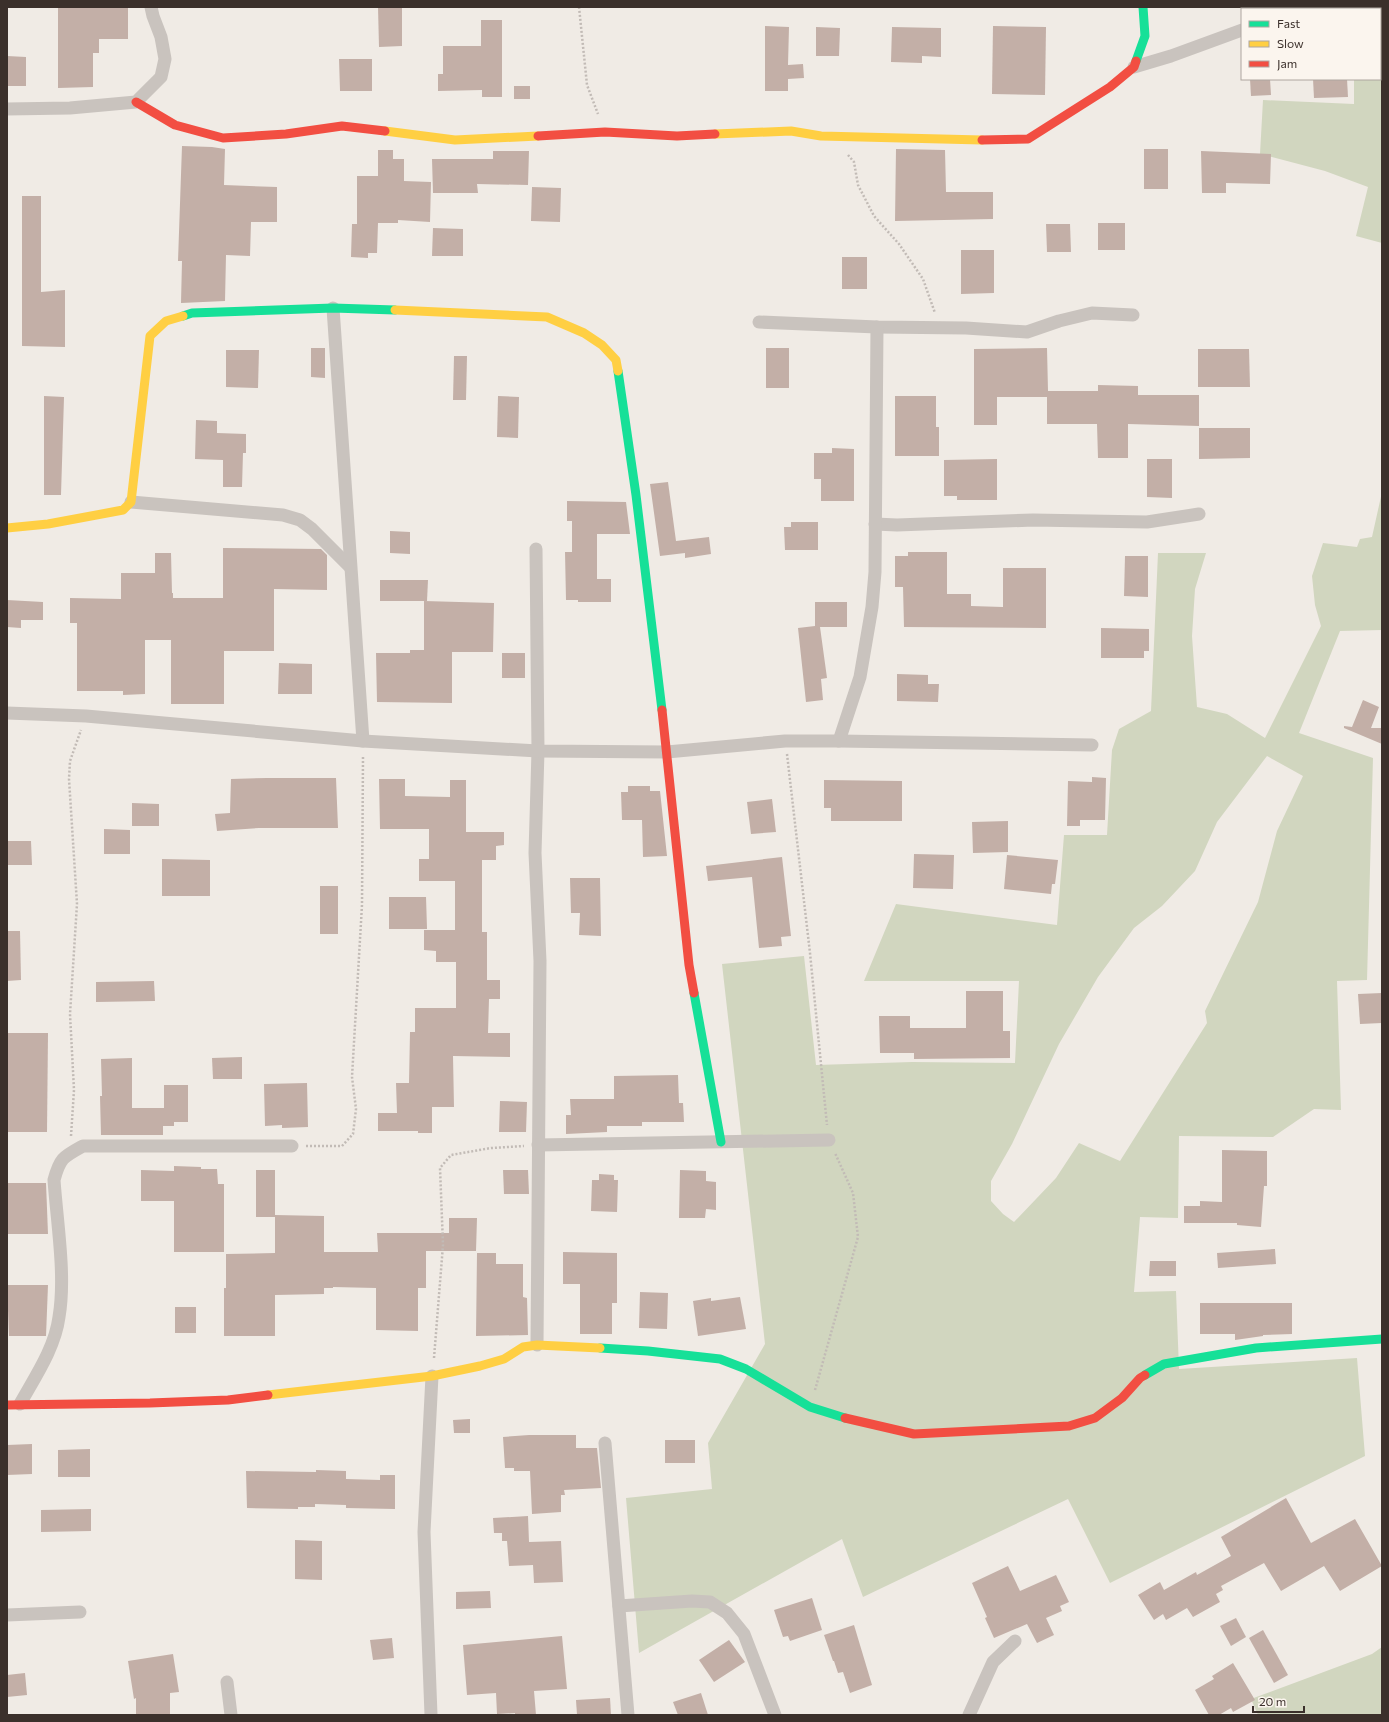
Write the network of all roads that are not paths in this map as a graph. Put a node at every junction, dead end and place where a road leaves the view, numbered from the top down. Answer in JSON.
{"nodes":[{"id":1,"x":151,"y":7,"type":"edge"},
{"id":2,"x":1143,"y":7,"type":"edge"},
{"id":3,"x":1241,"y":30,"type":"edge"},
{"id":4,"x":1134,"y":67,"type":"junction"},
{"id":5,"x":136,"y":102,"type":"junction"},
{"id":6,"x":7,"y":109,"type":"edge"},
{"id":7,"x":333,"y":308,"type":"junction"},
{"id":8,"x":1133,"y":315,"type":"dead end"},
{"id":9,"x":759,"y":322,"type":"dead end"},
{"id":10,"x":877,"y":327,"type":"junction"},
{"id":11,"x":132,"y":502,"type":"junction"},
{"id":12,"x":1199,"y":514,"type":"dead end"},
{"id":13,"x":875,"y":524,"type":"junction"},
{"id":14,"x":7,"y":528,"type":"edge"},
{"id":15,"x":536,"y":549,"type":"dead end"},
{"id":16,"x":350,"y":567,"type":"junction"},
{"id":17,"x":7,"y":713,"type":"edge"},
{"id":18,"x":363,"y":741,"type":"junction"},
{"id":19,"x":839,"y":741,"type":"junction"},
{"id":20,"x":1092,"y":745,"type":"dead end"},
{"id":21,"x":538,"y":751,"type":"junction"},
{"id":22,"x":667,"y":752,"type":"junction"},
{"id":23,"x":829,"y":1140,"type":"road end"},
{"id":24,"x":721,"y":1142,"type":"junction"},
{"id":25,"x":538,"y":1145,"type":"junction"},
{"id":26,"x":292,"y":1146,"type":"road end"},
{"id":27,"x":1382,"y":1339,"type":"edge"},
{"id":28,"x":537,"y":1345,"type":"junction"},
{"id":29,"x":432,"y":1376,"type":"junction"},
{"id":30,"x":20,"y":1404,"type":"junction"},
{"id":31,"x":7,"y":1405,"type":"edge"},
{"id":32,"x":605,"y":1443,"type":"dead end"},
{"id":33,"x":619,"y":1606,"type":"junction"},
{"id":34,"x":80,"y":1612,"type":"dead end"},
{"id":35,"x":7,"y":1615,"type":"edge"},
{"id":36,"x":1015,"y":1641,"type":"dead end"},
{"id":37,"x":227,"y":1682,"type":"dead end"},
{"id":38,"x":231,"y":1715,"type":"edge"},
{"id":39,"x":431,"y":1715,"type":"edge"},
{"id":40,"x":628,"y":1715,"type":"edge"},
{"id":41,"x":775,"y":1715,"type":"edge"},
{"id":42,"x":969,"y":1715,"type":"edge"}],
"edges":[{"from":1,"to":5,"type":"street"},
{"from":2,"to":4,"type":"street"},
{"from":3,"to":4,"type":"street"},
{"from":4,"to":5,"type":"street"},
{"from":5,"to":6,"type":"street"},
{"from":7,"to":11,"type":"street"},
{"from":7,"to":16,"type":"street"},
{"from":7,"to":22,"type":"street"},
{"from":8,"to":10,"type":"street"},
{"from":9,"to":10,"type":"street"},
{"from":10,"to":13,"type":"street"},
{"from":11,"to":14,"type":"street"},
{"from":11,"to":16,"type":"street"},
{"from":12,"to":13,"type":"street"},
{"from":13,"to":19,"type":"street"},
{"from":15,"to":21,"type":"street"},
{"from":16,"to":18,"type":"street"},
{"from":17,"to":18,"type":"street"},
{"from":18,"to":21,"type":"street"},
{"from":19,"to":20,"type":"street"},
{"from":19,"to":22,"type":"street"},
{"from":21,"to":22,"type":"street"},
{"from":21,"to":25,"type":"street"},
{"from":22,"to":24,"type":"street"},
{"from":23,"to":24,"type":"street"},
{"from":24,"to":25,"type":"street"},
{"from":25,"to":28,"type":"street"},
{"from":26,"to":30,"type":"street"},
{"from":27,"to":28,"type":"street"},
{"from":28,"to":29,"type":"street"},
{"from":29,"to":30,"type":"street"},
{"from":29,"to":39,"type":"street"},
{"from":30,"to":31,"type":"street"},
{"from":32,"to":33,"type":"street"},
{"from":33,"to":40,"type":"street"},
{"from":33,"to":41,"type":"street"},
{"from":34,"to":35,"type":"street"},
{"from":36,"to":42,"type":"street"},
{"from":37,"to":38,"type":"street"}]}
